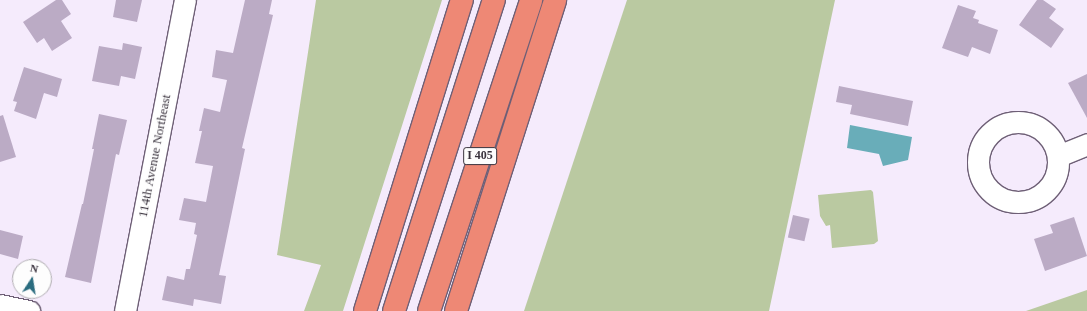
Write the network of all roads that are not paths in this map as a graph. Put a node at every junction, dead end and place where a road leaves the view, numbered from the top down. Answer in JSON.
{"nodes":[{"id":1,"x":185,"y":0,"type":"edge"},
{"id":2,"x":462,"y":0,"type":"edge"},
{"id":3,"x":494,"y":0,"type":"edge"},
{"id":4,"x":531,"y":0,"type":"edge"},
{"id":5,"x":555,"y":0,"type":"edge"},
{"id":6,"x":1087,"y":144,"type":"edge"},
{"id":7,"x":1058,"y":156,"type":"dead end"},
{"id":8,"x":0,"y":305,"type":"edge"},
{"id":9,"x":29,"y":311,"type":"edge"},
{"id":10,"x":125,"y":311,"type":"edge"},
{"id":11,"x":365,"y":311,"type":"edge"},
{"id":12,"x":394,"y":311,"type":"edge"},
{"id":13,"x":429,"y":311,"type":"edge"},
{"id":14,"x":456,"y":311,"type":"edge"}],
"edges":[{"from":1,"to":10,"type":"street","name":"114th Avenue Northeast"},
{"from":2,"to":11,"type":"highway"},
{"from":3,"to":12,"type":"highway","number":"I 405"},
{"from":4,"to":13,"type":"highway","number":"I 405"},
{"from":5,"to":14,"type":"highway","number":"I 405"},
{"from":6,"to":7,"type":"street"},
{"from":8,"to":9,"type":"street"}]}
